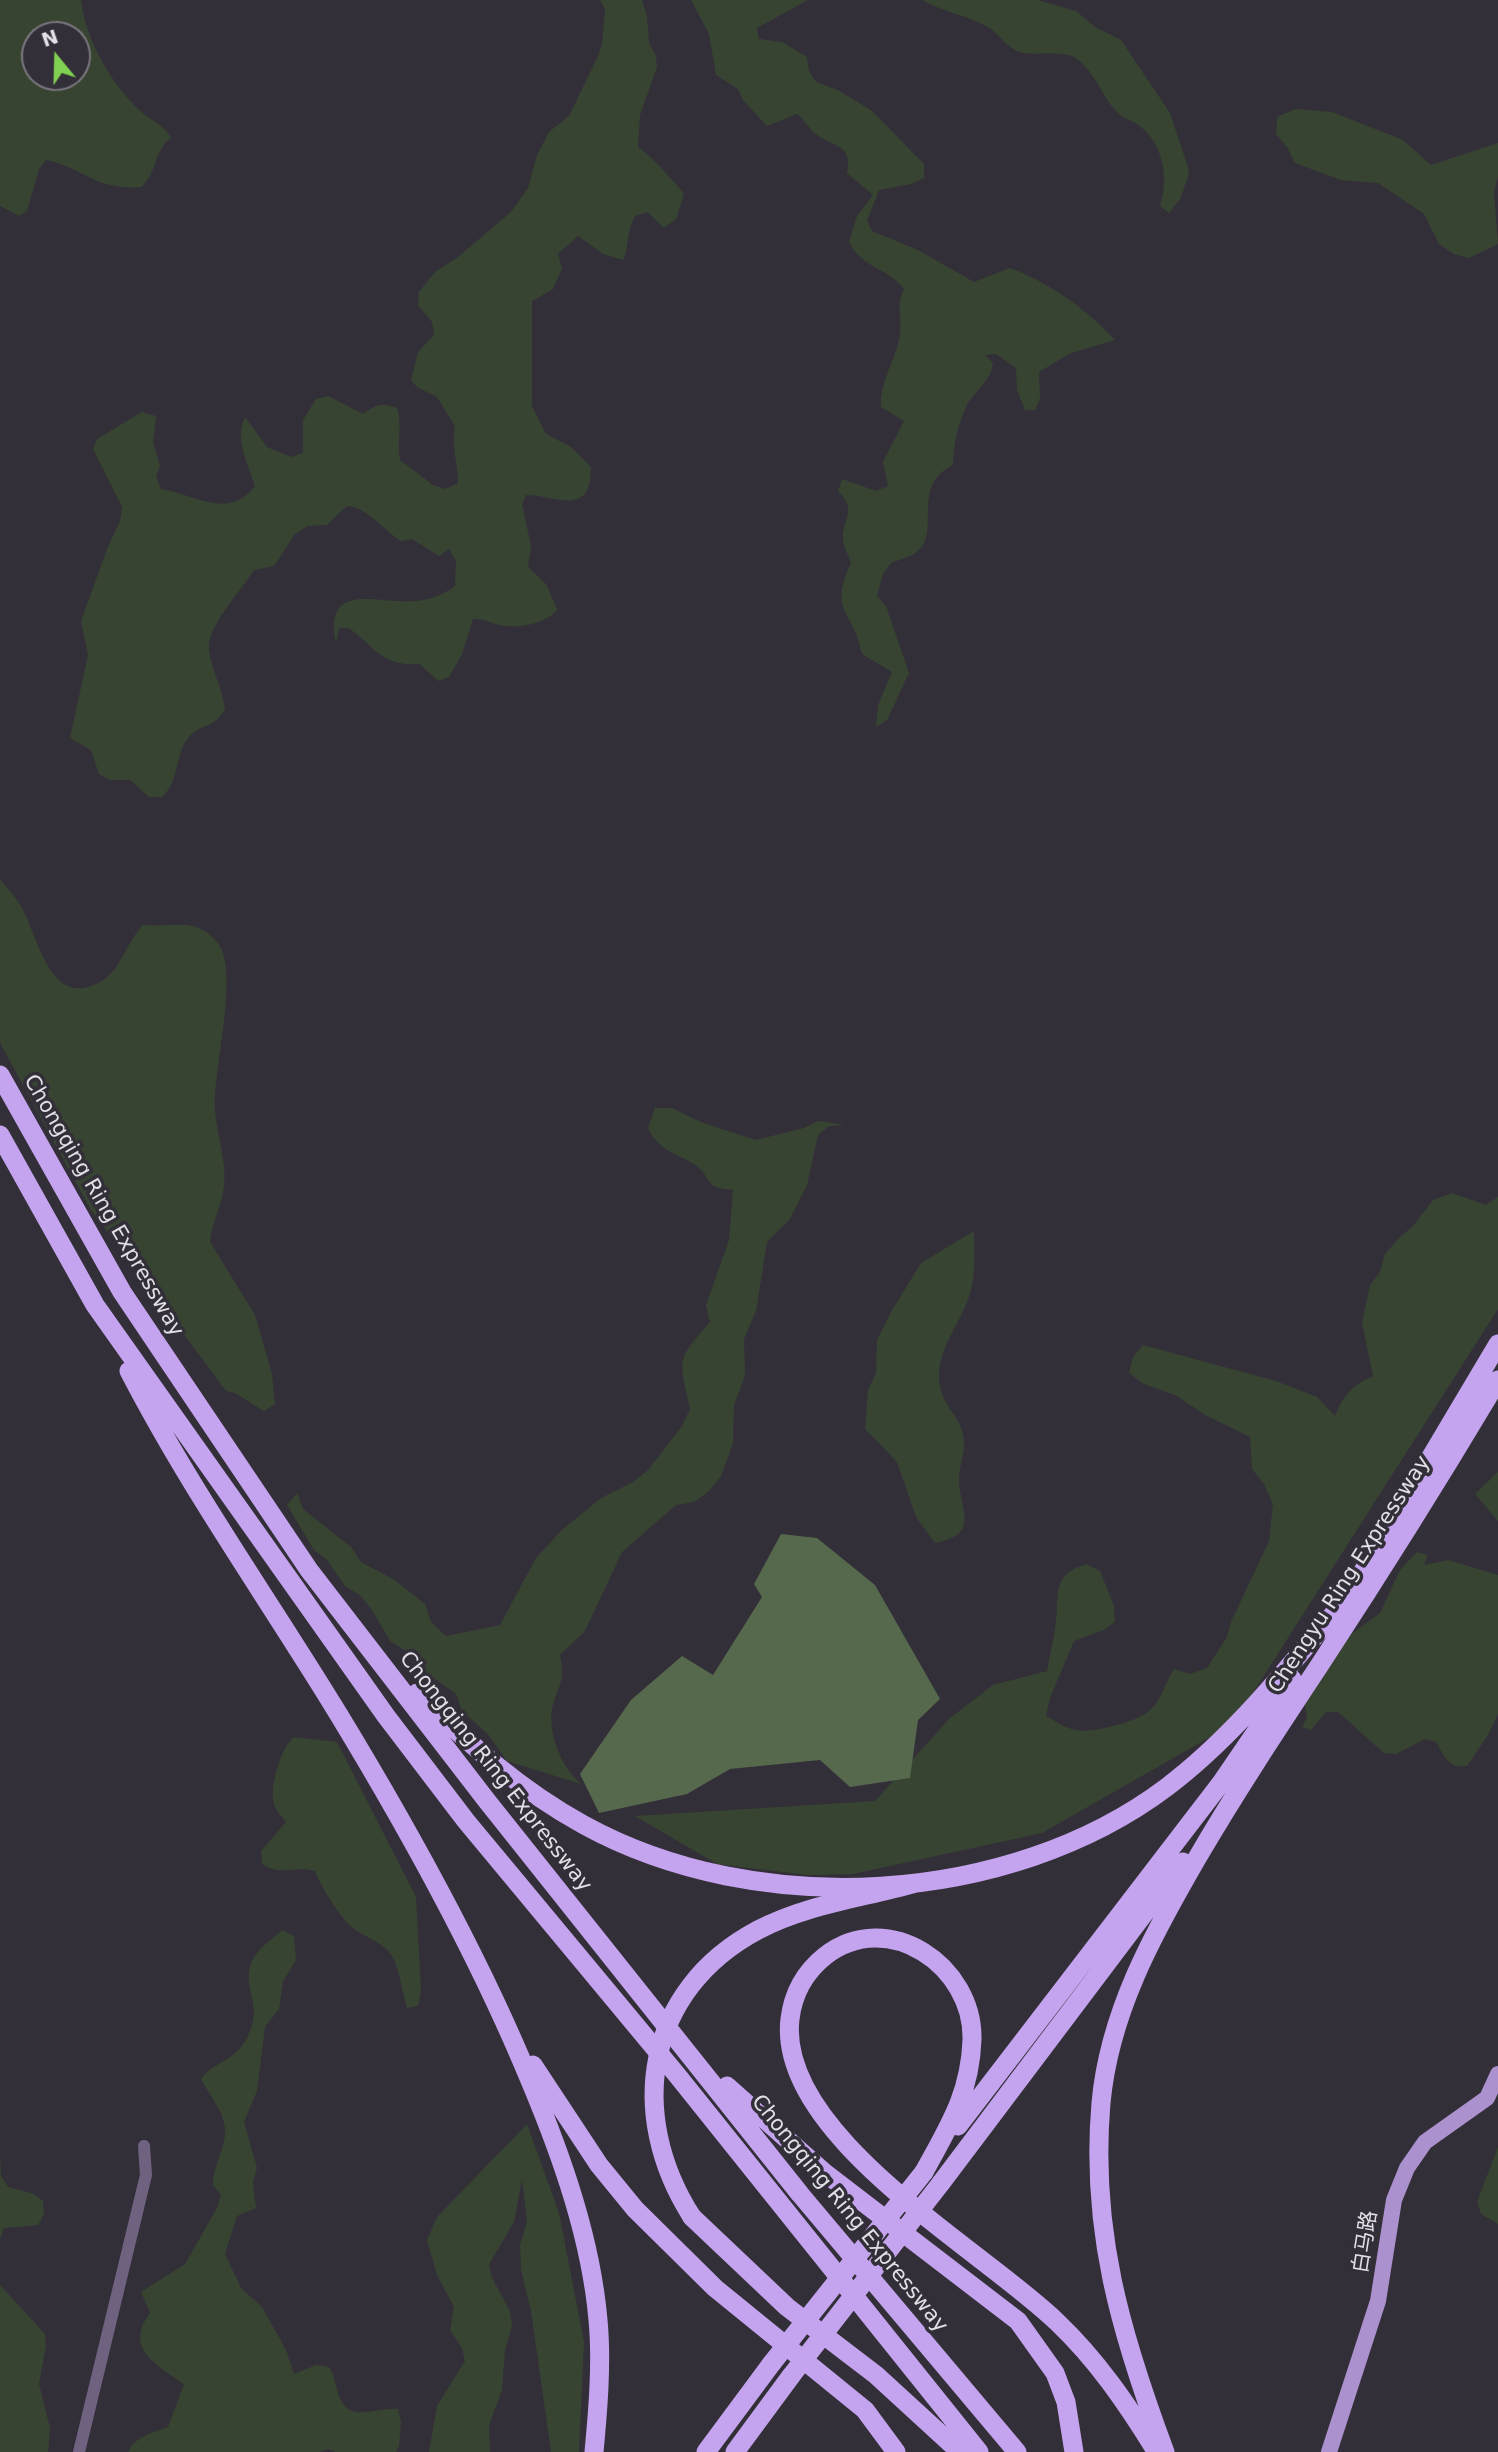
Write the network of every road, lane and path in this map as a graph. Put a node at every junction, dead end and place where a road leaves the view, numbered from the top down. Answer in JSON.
{"nodes":[{"id":1,"x":0,"y":1075,"type":"edge"},
{"id":2,"x":0,"y":1135,"type":"edge"},
{"id":3,"x":95,"y":1305,"type":"junction"},
{"id":4,"x":1498,"y":1344,"type":"edge"},
{"id":5,"x":1498,"y":1380,"type":"edge"},
{"id":6,"x":1348,"y":1597,"type":"junction"},
{"id":7,"x":357,"y":1633,"type":"junction"},
{"id":8,"x":1236,"y":1792,"type":"junction"},
{"id":9,"x":912,"y":1884,"type":"junction"},
{"id":10,"x":508,"y":2026,"type":"junction"},
{"id":11,"x":696,"y":2059,"type":"junction"},
{"id":12,"x":1498,"y":2074,"type":"edge"},
{"id":13,"x":144,"y":2146,"type":"dead end"},
{"id":14,"x":924,"y":2172,"type":"junction"},
{"id":15,"x":778,"y":2394,"type":"junction"},
{"id":16,"x":79,"y":2452,"type":"edge"},
{"id":17,"x":594,"y":2452,"type":"edge"},
{"id":18,"x":706,"y":2452,"type":"edge"},
{"id":19,"x":735,"y":2452,"type":"edge"},
{"id":20,"x":747,"y":2452,"type":"edge"},
{"id":21,"x":896,"y":2452,"type":"edge"},
{"id":22,"x":960,"y":2452,"type":"edge"},
{"id":23,"x":979,"y":2452,"type":"edge"},
{"id":24,"x":1017,"y":2452,"type":"edge"},
{"id":25,"x":1074,"y":2452,"type":"edge"},
{"id":26,"x":1157,"y":2452,"type":"edge"},
{"id":27,"x":1165,"y":2452,"type":"edge"},
{"id":28,"x":1329,"y":2452,"type":"edge"}],
"edges":[{"from":1,"to":7,"type":"highway","name":"Chongqing Ring Expressway"},
{"from":2,"to":3,"type":"highway"},
{"from":3,"to":10,"type":"highway"},
{"from":3,"to":23,"type":"highway"},
{"from":4,"to":6,"type":"highway","name":"Chengyu Ring Expressway"},
{"from":5,"to":8,"type":"highway","name":"Chengyu Ring Expressway"},
{"from":6,"to":9,"type":"highway"},
{"from":6,"to":14,"type":"highway"},
{"from":7,"to":9,"type":"highway","bridge":true},
{"from":7,"to":11,"type":"highway","name":"Chongqing Ring Expressway"},
{"from":8,"to":15,"type":"highway","bridge":true},
{"from":8,"to":27,"type":"highway"},
{"from":9,"to":22,"type":"highway","bridge":true},
{"from":10,"to":17,"type":"highway"},
{"from":10,"to":21,"type":"highway"},
{"from":11,"to":24,"type":"highway","name":"Chongqing Ring Expressway"},
{"from":11,"to":25,"type":"highway"},
{"from":12,"to":28,"type":"main road","name":"白马路"},
{"from":13,"to":16,"type":"street"},
{"from":14,"to":18,"type":"highway","bridge":true},
{"from":14,"to":26,"type":"highway"},
{"from":15,"to":19,"type":"highway"},
{"from":15,"to":20,"type":"highway"}]}
